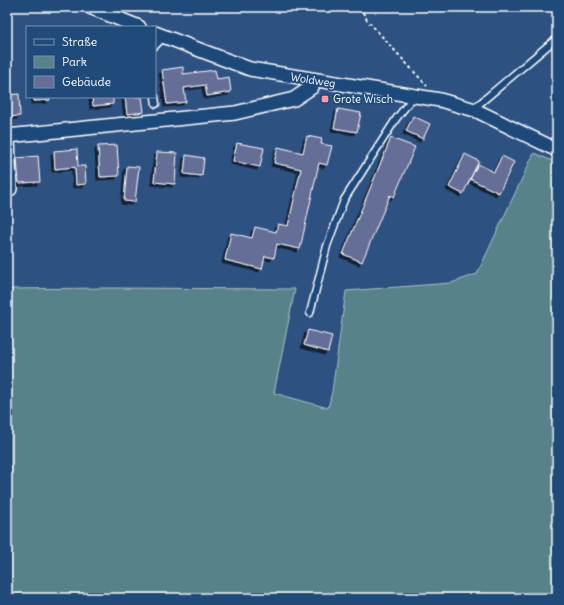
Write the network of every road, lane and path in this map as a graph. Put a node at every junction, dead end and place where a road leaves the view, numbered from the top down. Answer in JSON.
{"nodes":[{"id":1,"x":90,"y":7,"type":"edge"},
{"id":2,"x":360,"y":7,"type":"edge"},
{"id":3,"x":136,"y":26,"type":"edge"},
{"id":4,"x":557,"y":38,"type":"edge"},
{"id":5,"x":158,"y":39,"type":"edge"},
{"id":6,"x":315,"y":80,"type":"junction"},
{"id":7,"x":414,"y":96,"type":"junction"},
{"id":8,"x":440,"y":100,"type":"junction"},
{"id":9,"x":475,"y":110,"type":"junction"},
{"id":10,"x":8,"y":136,"type":"edge"},
{"id":11,"x":557,"y":150,"type":"edge"},
{"id":12,"x":10,"y":189,"type":"joint"},
{"id":13,"x":7,"y":275,"type":"edge"},
{"id":14,"x":310,"y":313,"type":"dead end"}],
"edges":[{"from":1,"to":3,"type":"street"},
{"from":2,"to":8,"type":"path"},
{"from":4,"to":9,"type":"lane"},
{"from":5,"to":6,"type":"street","name":"Woldweg"},
{"from":6,"to":7,"type":"street","name":"Woldweg"},
{"from":6,"to":10,"type":"street"},
{"from":7,"to":8,"type":"street","name":"Woldweg"},
{"from":7,"to":14,"type":"lane"},
{"from":8,"to":9,"type":"street","name":"Woldweg"},
{"from":9,"to":11,"type":"street","name":"Woldweg"},
{"from":10,"to":12,"type":"street"},
{"from":12,"to":13,"type":"path"}]}
